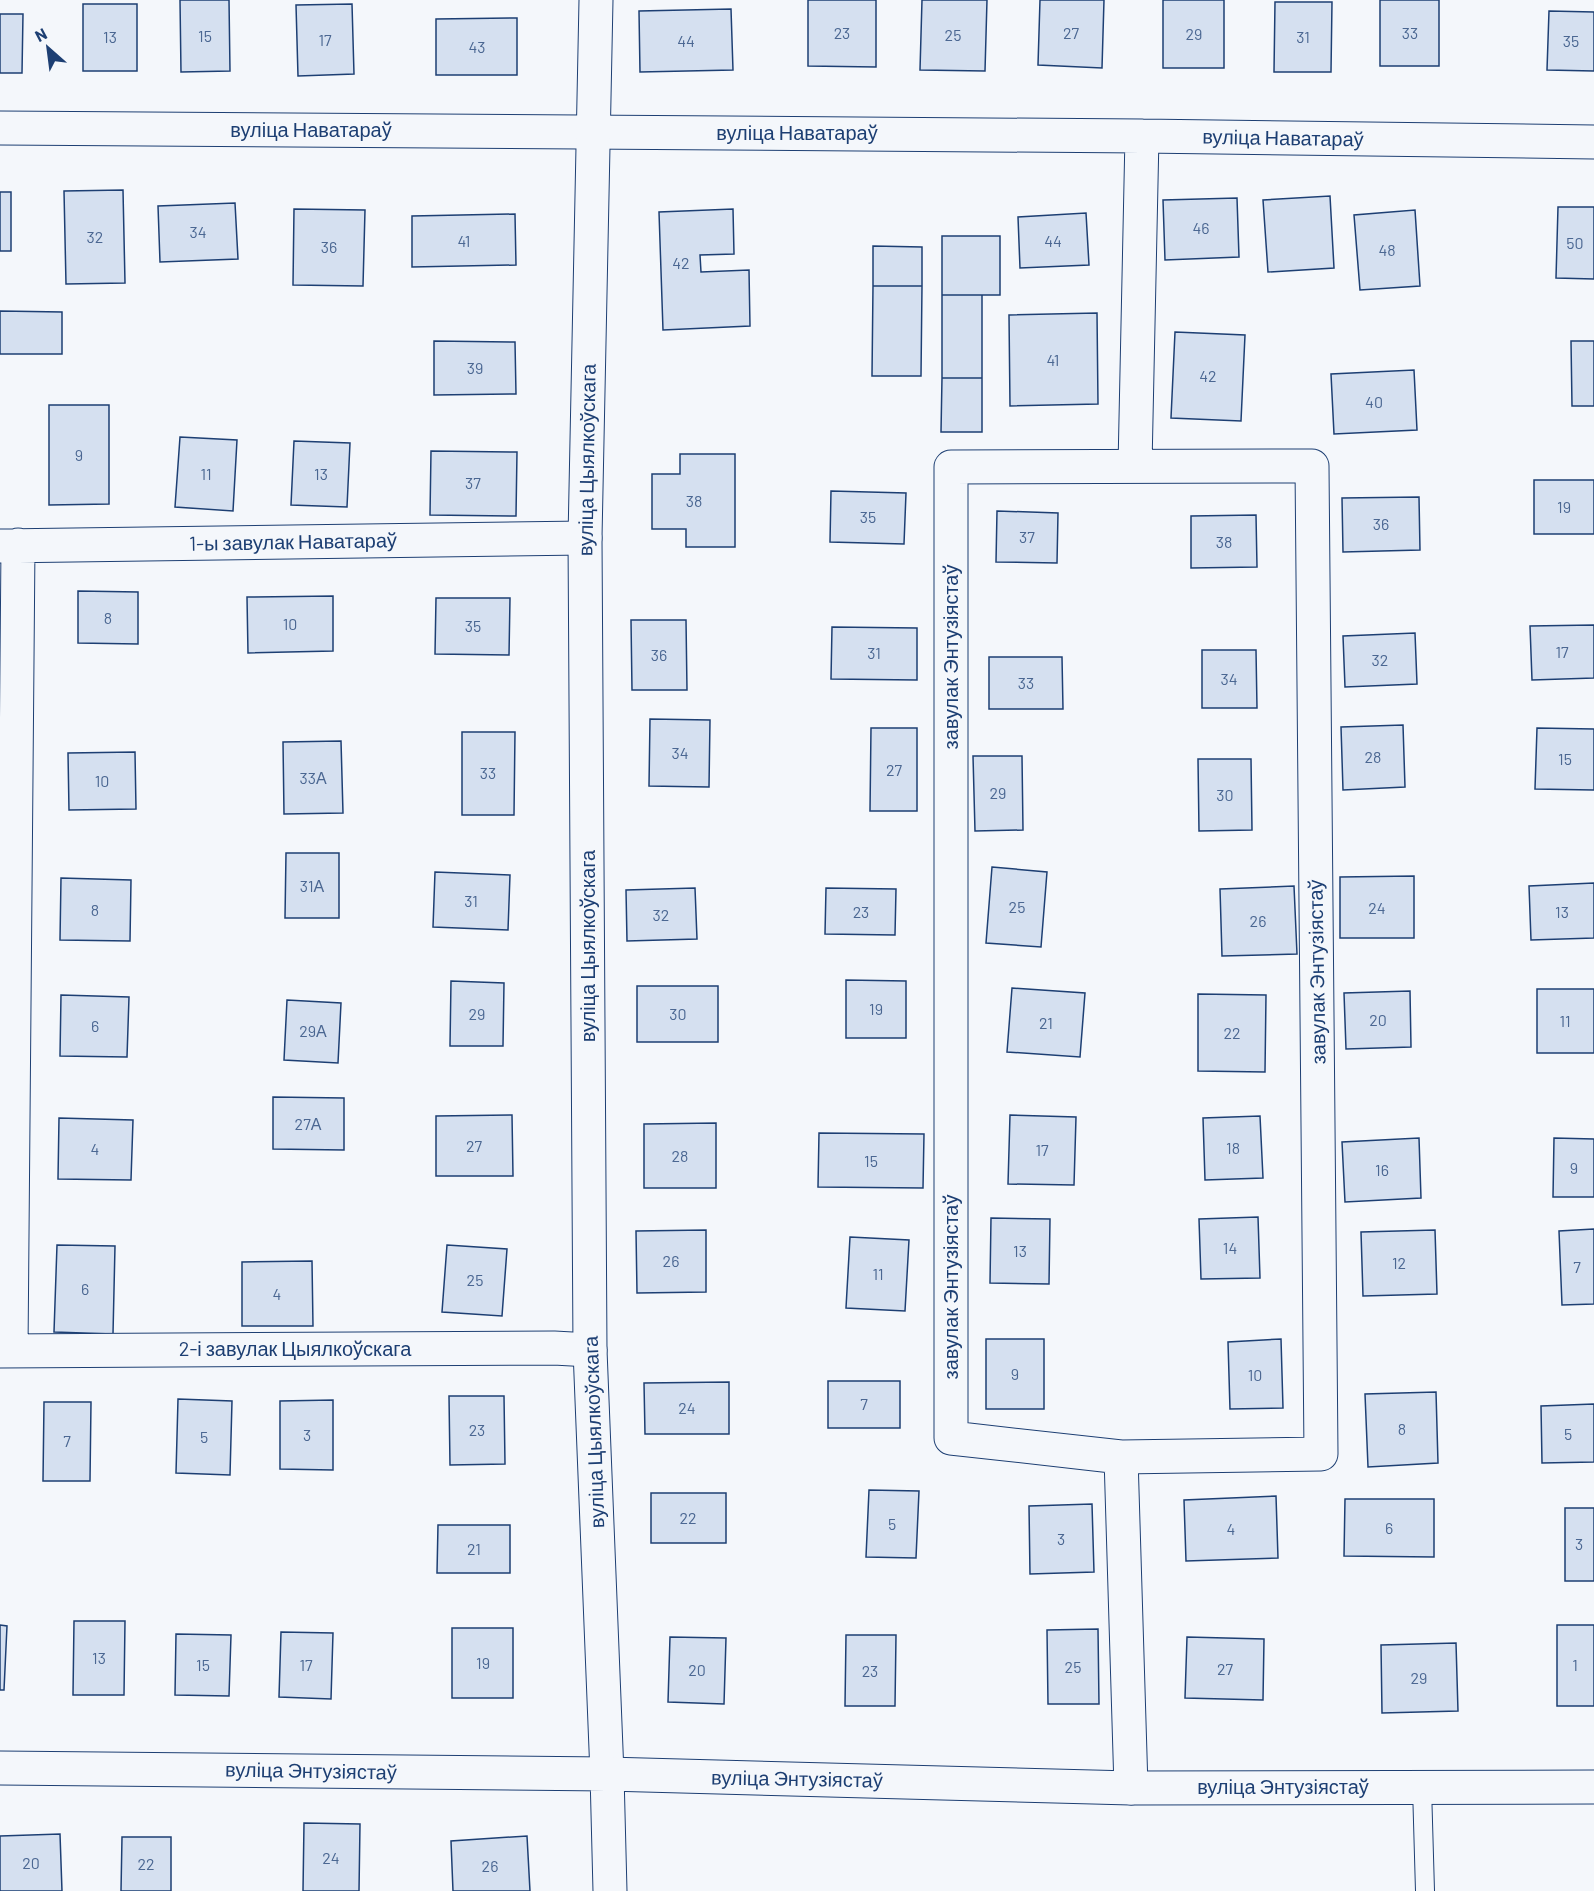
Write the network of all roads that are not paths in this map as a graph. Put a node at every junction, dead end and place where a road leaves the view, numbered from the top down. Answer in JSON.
{"nodes":[{"id":1,"x":596,"y":0,"type":"edge"},
{"id":2,"x":0,"y":128,"type":"edge"},
{"id":3,"x":594,"y":132,"type":"junction"},
{"id":4,"x":1142,"y":136,"type":"junction"},
{"id":5,"x":1594,"y":142,"type":"edge"},
{"id":6,"x":1135,"y":466,"type":"junction"},
{"id":7,"x":585,"y":538,"type":"junction"},
{"id":8,"x":9,"y":546,"type":"edge"},
{"id":9,"x":590,"y":1350,"type":"junction"},
{"id":10,"x":6,"y":1351,"type":"edge"},
{"id":11,"x":1121,"y":1457,"type":"junction"},
{"id":12,"x":0,"y":1768,"type":"edge"},
{"id":13,"x":607,"y":1774,"type":"junction"},
{"id":14,"x":1422,"y":1787,"type":"junction"},
{"id":15,"x":1594,"y":1787,"type":"edge"},
{"id":16,"x":1131,"y":1788,"type":"junction"},
{"id":17,"x":610,"y":1891,"type":"edge"},
{"id":18,"x":1425,"y":1891,"type":"edge"}],
"edges":[{"from":1,"to":3,"type":"street","name":"вуліца Цыялкоўскага"},
{"from":2,"to":3,"type":"street","name":"вуліца Наватараў"},
{"from":3,"to":4,"type":"street","name":"вуліца Наватараў"},
{"from":3,"to":7,"type":"street","name":"вуліца Цыялкоўскага"},
{"from":4,"to":5,"type":"street","name":"вуліца Наватараў"},
{"from":4,"to":6,"type":"street"},
{"from":6,"to":11,"type":"street","name":"завулак Энтузіястаў"},
{"from":6,"to":11,"type":"street","name":"завулак Энтузіястаў"},
{"from":7,"to":8,"type":"street","name":"1-ы завулак Наватараў"},
{"from":7,"to":9,"type":"street","name":"вуліца Цыялкоўскага"},
{"from":8,"to":10,"type":"street"},
{"from":9,"to":10,"type":"street","name":"2-і завулак Цыялкоўскага"},
{"from":9,"to":13,"type":"street","name":"вуліца Цыялкоўскага"},
{"from":11,"to":16,"type":"street"},
{"from":12,"to":13,"type":"street","name":"вуліца Энтузіястаў"},
{"from":13,"to":16,"type":"street","name":"вуліца Энтузіястаў"},
{"from":13,"to":17,"type":"street","name":"вуліца Цыялкоўскага"},
{"from":14,"to":15,"type":"street","name":"вуліца Энтузіястаў"},
{"from":14,"to":16,"type":"street","name":"вуліца Энтузіястаў"},
{"from":14,"to":18,"type":"lane"}]}
